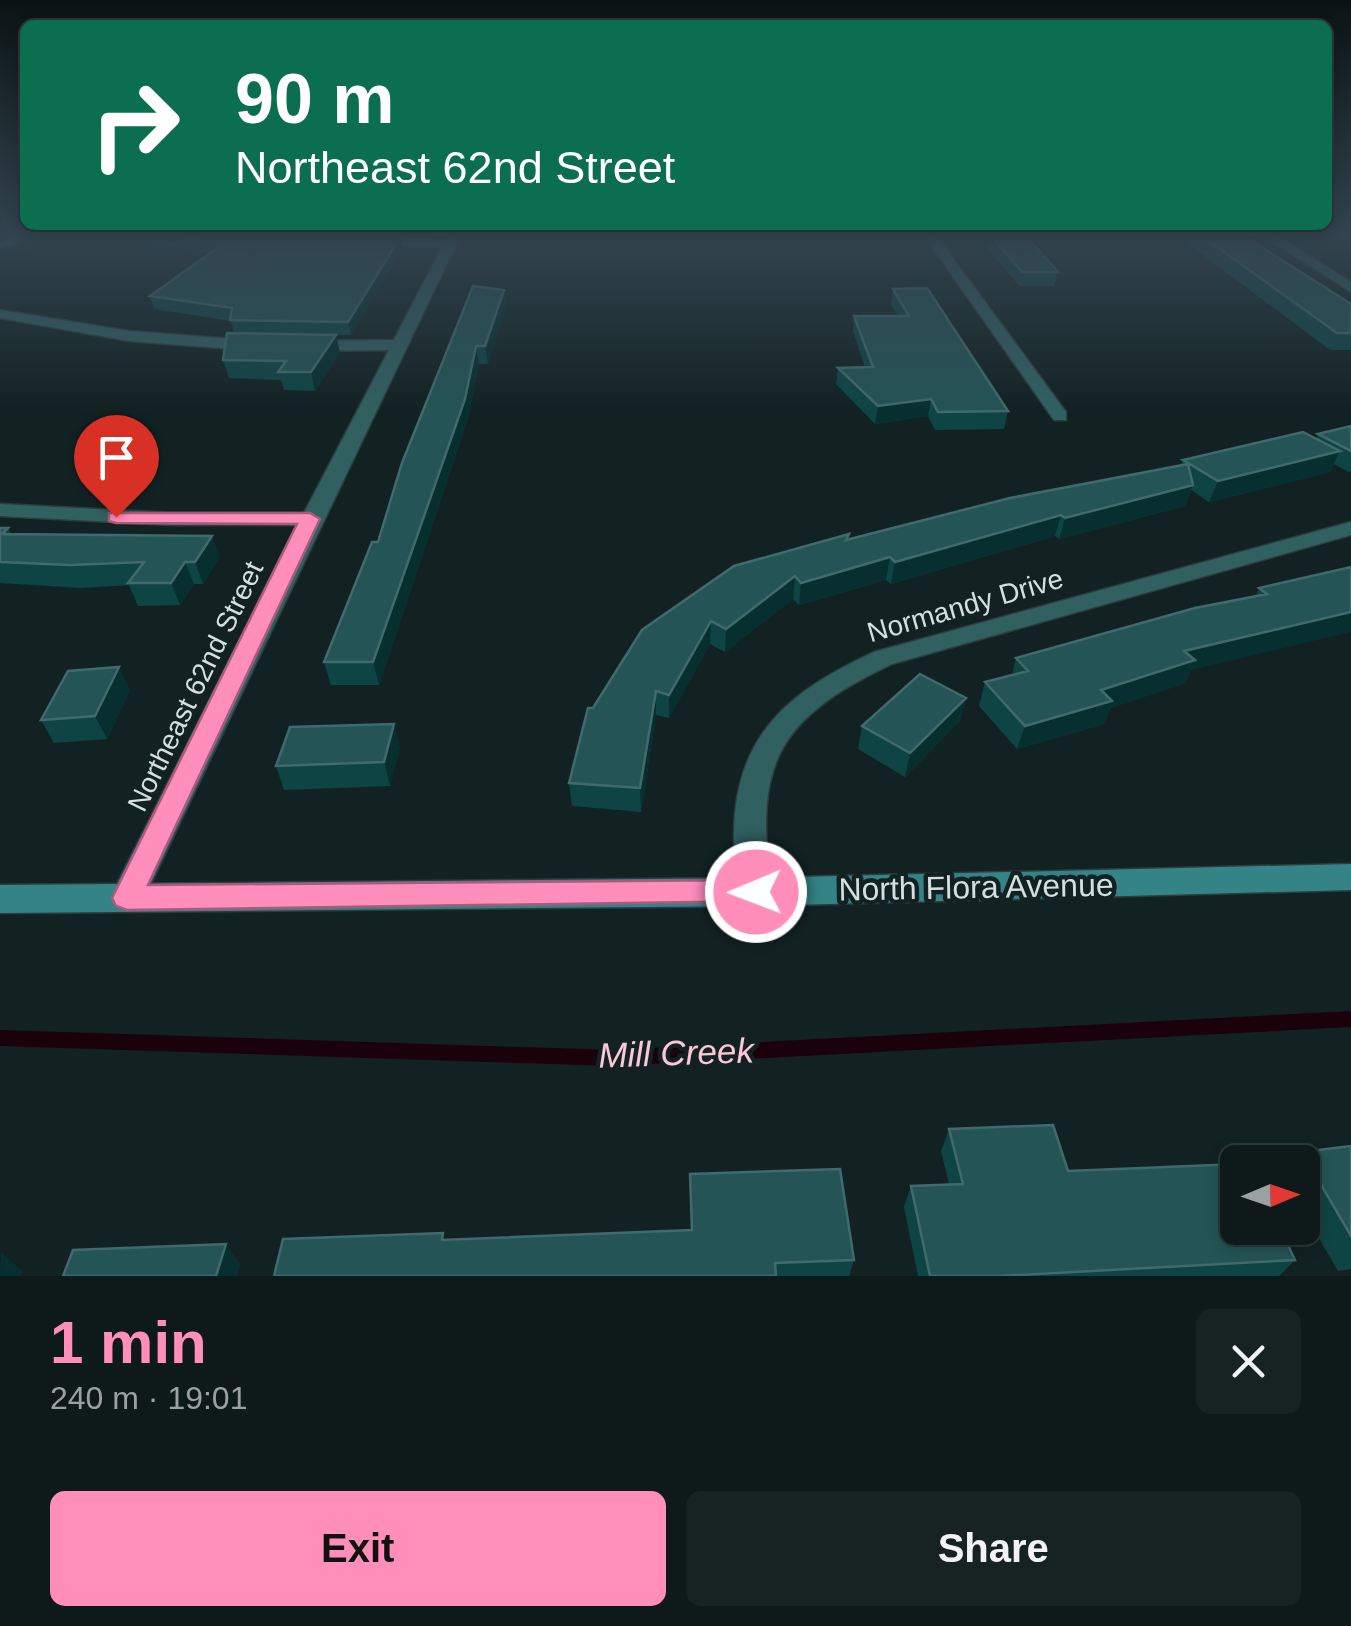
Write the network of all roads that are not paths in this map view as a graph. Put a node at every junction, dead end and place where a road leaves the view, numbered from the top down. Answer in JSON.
{"nodes":[{"id":1,"x":426,"y":294,"type":"edge"},
{"id":2,"x":971,"y":294,"type":"edge"},
{"id":3,"x":0,"y":314,"type":"edge"},
{"id":4,"x":402,"y":345,"type":"junction"},
{"id":5,"x":1060,"y":416,"type":"dead end"},
{"id":6,"x":0,"y":510,"type":"edge"},
{"id":7,"x":310,"y":519,"type":"junction"},
{"id":8,"x":1351,"y":528,"type":"edge"},
{"id":9,"x":1351,"y":878,"type":"edge"},
{"id":10,"x":756,"y":892,"type":"junction"},
{"id":11,"x":127,"y":898,"type":"junction"},
{"id":12,"x":0,"y":899,"type":"edge"}],
"edges":[{"from":1,"to":4,"type":"street","name":"Northeast 62nd Street"},
{"from":2,"to":5,"type":"street"},
{"from":3,"to":4,"type":"street"},
{"from":4,"to":7,"type":"street","name":"Northeast 62nd Street"},
{"from":6,"to":7,"type":"street"},
{"from":7,"to":11,"type":"street","name":"Northeast 62nd Street"},
{"from":8,"to":10,"type":"street","name":"Normandy Drive"},
{"from":9,"to":10,"type":"street","name":"North Flora Avenue"},
{"from":10,"to":11,"type":"street","name":"North Flora Avenue"},
{"from":11,"to":12,"type":"street","name":"North Flora Avenue"}]}
